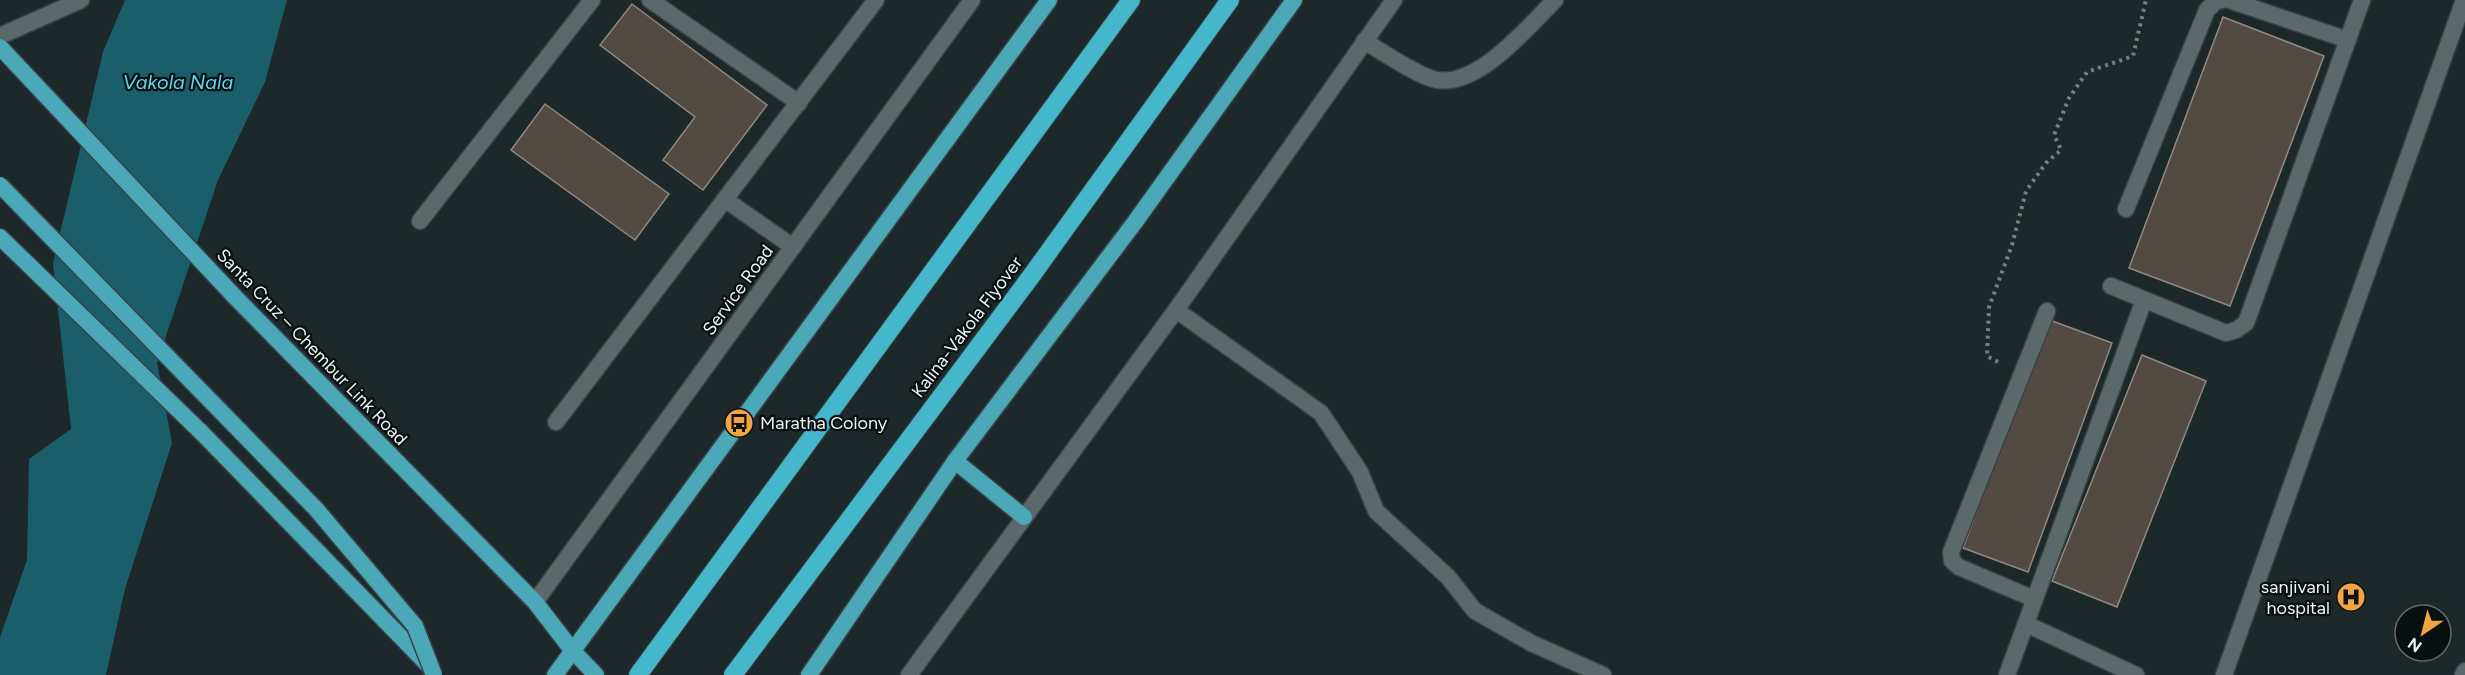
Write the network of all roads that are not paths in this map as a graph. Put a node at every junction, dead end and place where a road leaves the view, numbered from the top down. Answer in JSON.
{"nodes":[{"id":1,"x":81,"y":0,"type":"edge"},
{"id":2,"x":592,"y":0,"type":"edge"},
{"id":3,"x":650,"y":0,"type":"edge"},
{"id":4,"x":876,"y":0,"type":"edge"},
{"id":5,"x":972,"y":0,"type":"edge"},
{"id":6,"x":1049,"y":0,"type":"edge"},
{"id":7,"x":1131,"y":0,"type":"edge"},
{"id":8,"x":1230,"y":0,"type":"edge"},
{"id":9,"x":1294,"y":0,"type":"edge"},
{"id":10,"x":1394,"y":0,"type":"edge"},
{"id":11,"x":1555,"y":0,"type":"edge"},
{"id":12,"x":2223,"y":0,"type":"edge"},
{"id":13,"x":2229,"y":0,"type":"edge"},
{"id":14,"x":2362,"y":0,"type":"edge"},
{"id":15,"x":2464,"y":0,"type":"edge"},
{"id":16,"x":0,"y":36,"type":"edge"},
{"id":17,"x":2348,"y":40,"type":"junction"},
{"id":18,"x":1364,"y":41,"type":"junction"},
{"id":19,"x":0,"y":46,"type":"edge"},
{"id":20,"x":799,"y":103,"type":"junction"},
{"id":21,"x":0,"y":185,"type":"edge"},
{"id":22,"x":726,"y":200,"type":"junction"},
{"id":23,"x":2126,"y":209,"type":"dead end"},
{"id":24,"x":420,"y":222,"type":"dead end"},
{"id":25,"x":0,"y":237,"type":"edge"},
{"id":26,"x":793,"y":247,"type":"junction"},
{"id":27,"x":2111,"y":286,"type":"dead end"},
{"id":28,"x":2144,"y":300,"type":"junction"},
{"id":29,"x":1176,"y":310,"type":"junction"},
{"id":30,"x":2047,"y":311,"type":"dead end"},
{"id":31,"x":556,"y":422,"type":"dead end"},
{"id":32,"x":955,"y":461,"type":"junction"},
{"id":33,"x":1024,"y":517,"type":"junction"},
{"id":34,"x":2034,"y":599,"type":"junction"},
{"id":35,"x":535,"y":602,"type":"junction"},
{"id":36,"x":2026,"y":624,"type":"junction"},
{"id":37,"x":572,"y":650,"type":"junction"},
{"id":38,"x":436,"y":675,"type":"edge"},
{"id":39,"x":555,"y":675,"type":"edge"},
{"id":40,"x":596,"y":675,"type":"edge"},
{"id":41,"x":638,"y":675,"type":"edge"},
{"id":42,"x":733,"y":675,"type":"edge"},
{"id":43,"x":809,"y":675,"type":"edge"},
{"id":44,"x":909,"y":675,"type":"edge"},
{"id":45,"x":1603,"y":675,"type":"edge"},
{"id":46,"x":2007,"y":675,"type":"edge"},
{"id":47,"x":2136,"y":675,"type":"edge"},
{"id":48,"x":2224,"y":675,"type":"edge"}],
"edges":[{"from":1,"to":16,"type":"street"},
{"from":2,"to":24,"type":"street"},
{"from":3,"to":20,"type":"street"},
{"from":4,"to":20,"type":"street"},
{"from":5,"to":26,"type":"street","name":"Service Road"},
{"from":6,"to":37,"type":"highway"},
{"from":7,"to":41,"type":"highway"},
{"from":8,"to":42,"type":"highway","name":"Kalina-Vakola Flyover"},
{"from":9,"to":32,"type":"highway"},
{"from":10,"to":18,"type":"street"},
{"from":11,"to":18,"type":"street"},
{"from":12,"to":23,"type":"street"},
{"from":13,"to":17,"type":"street"},
{"from":14,"to":17,"type":"street"},
{"from":15,"to":48,"type":"street"},
{"from":17,"to":28,"type":"street"},
{"from":18,"to":29,"type":"street"},
{"from":19,"to":35,"type":"highway","name":"Santa Cruz – Chembur Link Road"},
{"from":20,"to":22,"type":"street"},
{"from":21,"to":38,"type":"highway","bridge":true},
{"from":22,"to":26,"type":"street"},
{"from":22,"to":31,"type":"street"},
{"from":25,"to":38,"type":"highway"},
{"from":26,"to":35,"type":"street","name":"Service Road"},
{"from":27,"to":28,"type":"street"},
{"from":28,"to":34,"type":"street"},
{"from":29,"to":33,"type":"street"},
{"from":29,"to":45,"type":"street"},
{"from":30,"to":34,"type":"street"},
{"from":32,"to":33,"type":"highway"},
{"from":32,"to":43,"type":"highway"},
{"from":33,"to":44,"type":"street"},
{"from":34,"to":36,"type":"street"},
{"from":35,"to":37,"type":"highway","name":"Santa Cruz – Chembur Link Road"},
{"from":36,"to":46,"type":"street"},
{"from":36,"to":47,"type":"street"},
{"from":37,"to":39,"type":"highway"},
{"from":37,"to":40,"type":"highway","name":"Santa Cruz – Chembur Link Road"}]}
